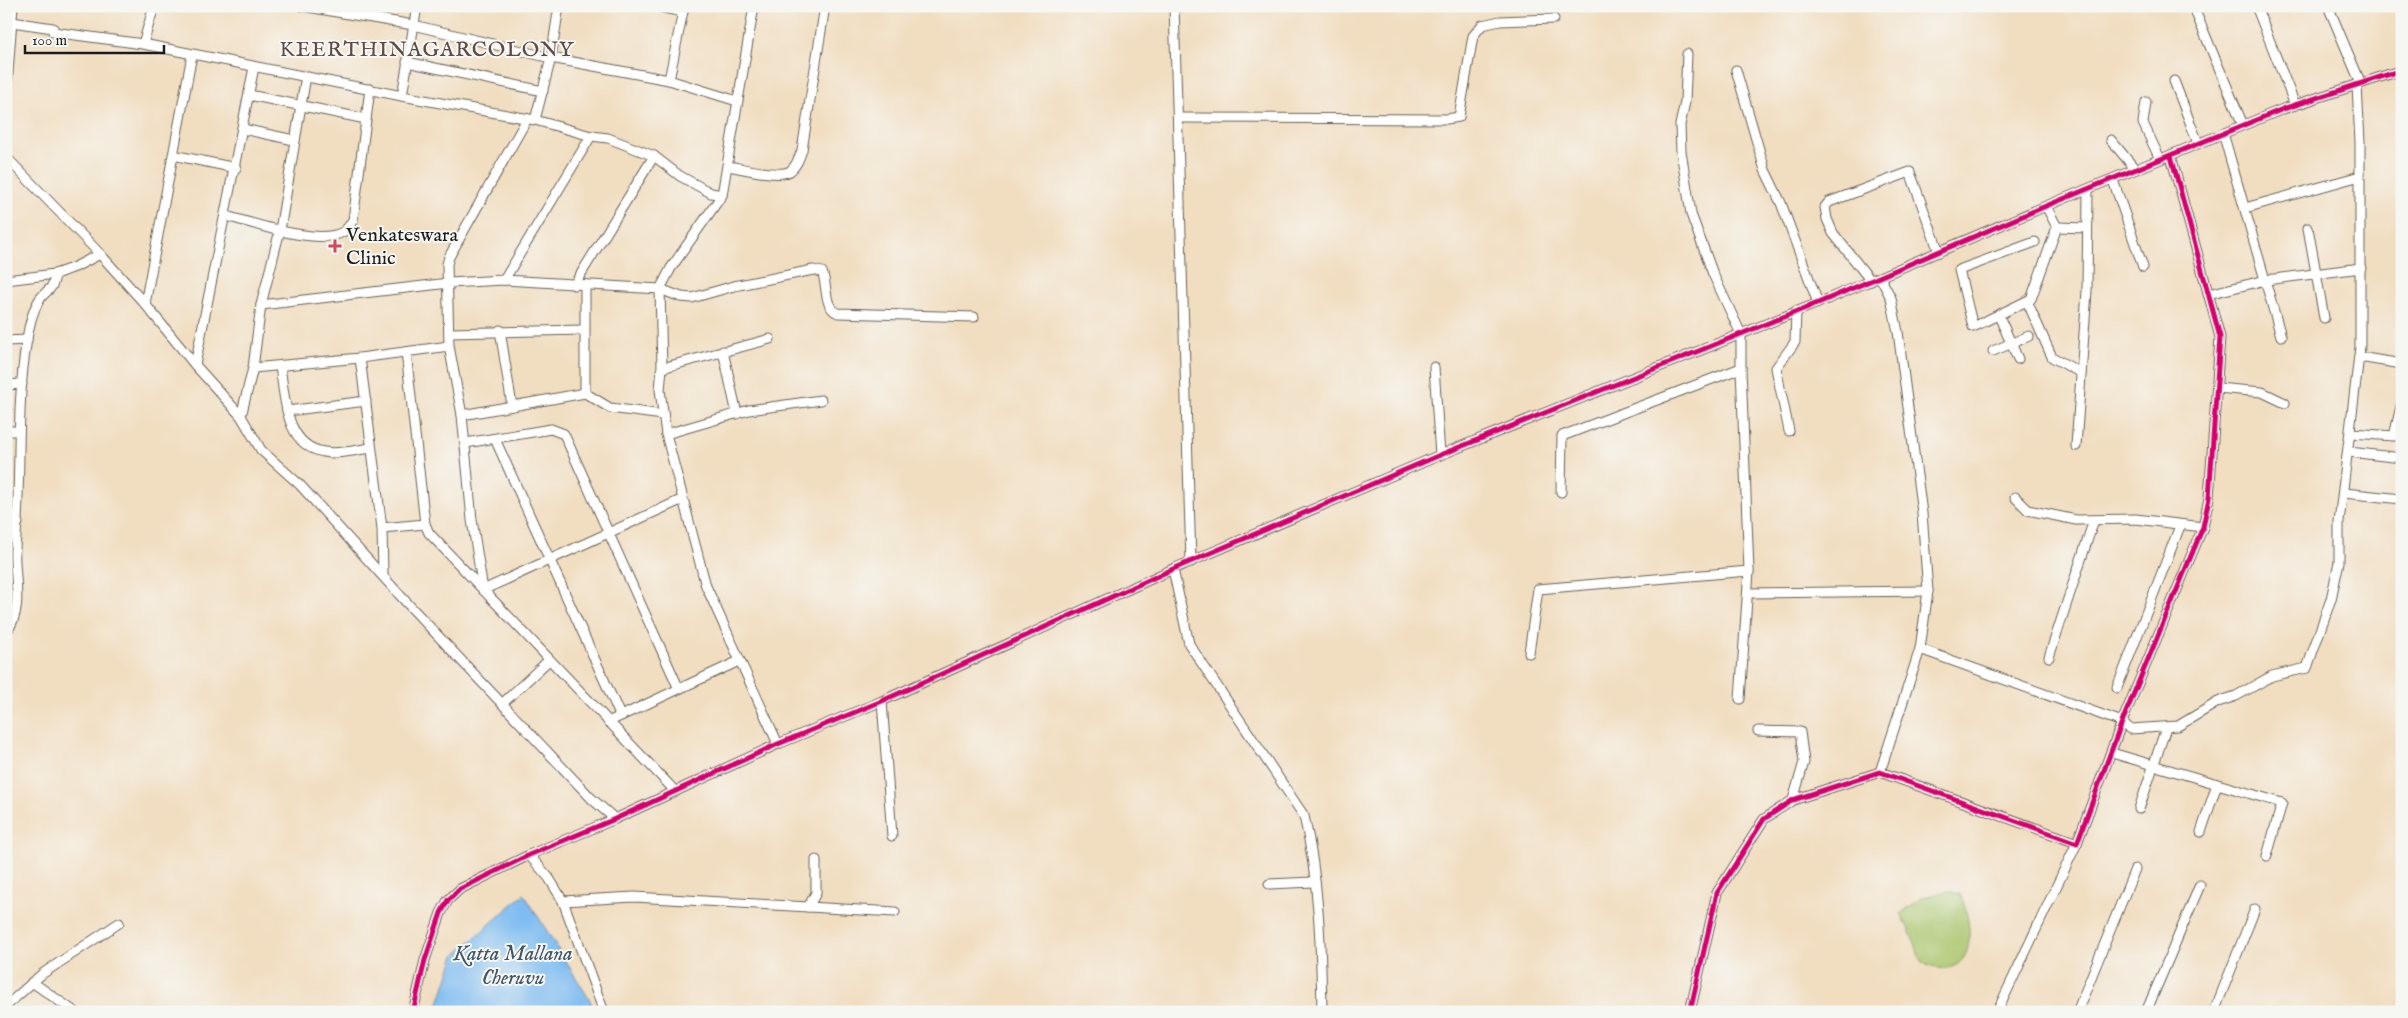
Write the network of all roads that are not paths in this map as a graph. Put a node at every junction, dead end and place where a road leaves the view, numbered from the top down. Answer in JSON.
{"nodes":[{"id":1,"x":13,"y":6,"type":"edge"},
{"id":2,"x":154,"y":6,"type":"edge"},
{"id":3,"x":302,"y":6,"type":"edge"},
{"id":4,"x":417,"y":6,"type":"edge"},
{"id":5,"x":559,"y":6,"type":"edge"},
{"id":6,"x":655,"y":6,"type":"edge"},
{"id":7,"x":754,"y":6,"type":"edge"},
{"id":8,"x":825,"y":6,"type":"edge"},
{"id":9,"x":1174,"y":6,"type":"edge"},
{"id":10,"x":2193,"y":6,"type":"edge"},
{"id":11,"x":2256,"y":6,"type":"edge"},
{"id":12,"x":2328,"y":6,"type":"edge"},
{"id":13,"x":684,"y":9,"type":"edge"},
{"id":14,"x":1554,"y":19,"type":"dead end"},
{"id":15,"x":12,"y":22,"type":"junction"},
{"id":16,"x":413,"y":25,"type":"junction"},
{"id":17,"x":143,"y":44,"type":"junction"},
{"id":18,"x":1687,"y":54,"type":"dead end"},
{"id":19,"x":192,"y":55,"type":"junction"},
{"id":20,"x":551,"y":58,"type":"junction"},
{"id":21,"x":407,"y":62,"type":"junction"},
{"id":22,"x":254,"y":66,"type":"junction"},
{"id":23,"x":1736,"y":70,"type":"dead end"},
{"id":24,"x":2402,"y":70,"type":"edge"},
{"id":25,"x":306,"y":76,"type":"junction"},
{"id":26,"x":669,"y":80,"type":"junction"},
{"id":27,"x":2174,"y":81,"type":"dead end"},
{"id":28,"x":2359,"y":85,"type":"junction"},
{"id":29,"x":370,"y":90,"type":"junction"},
{"id":30,"x":543,"y":91,"type":"junction"},
{"id":31,"x":249,"y":95,"type":"junction"},
{"id":32,"x":402,"y":96,"type":"junction"},
{"id":33,"x":6,"y":99,"type":"edge"},
{"id":34,"x":738,"y":101,"type":"junction"},
{"id":35,"x":2146,"y":102,"type":"dead end"},
{"id":36,"x":2295,"y":105,"type":"junction"},
{"id":37,"x":300,"y":108,"type":"junction"},
{"id":38,"x":1179,"y":118,"type":"junction"},
{"id":39,"x":366,"y":120,"type":"junction"},
{"id":40,"x":531,"y":120,"type":"junction"},
{"id":41,"x":2243,"y":125,"type":"junction"},
{"id":42,"x":242,"y":129,"type":"junction"},
{"id":43,"x":2223,"y":133,"type":"junction"},
{"id":44,"x":590,"y":136,"type":"junction"},
{"id":45,"x":294,"y":140,"type":"junction"},
{"id":46,"x":2110,"y":140,"type":"dead end"},
{"id":47,"x":2198,"y":143,"type":"junction"},
{"id":48,"x":173,"y":155,"type":"junction"},
{"id":49,"x":654,"y":156,"type":"junction"},
{"id":50,"x":2171,"y":156,"type":"junction"},
{"id":51,"x":6,"y":157,"type":"edge"},
{"id":52,"x":2160,"y":159,"type":"junction"},
{"id":53,"x":728,"y":166,"type":"junction"},
{"id":54,"x":236,"y":168,"type":"junction"},
{"id":55,"x":2136,"y":169,"type":"junction"},
{"id":56,"x":2360,"y":176,"type":"junction"},
{"id":57,"x":2113,"y":180,"type":"junction"},
{"id":58,"x":2088,"y":189,"type":"junction"},
{"id":59,"x":722,"y":195,"type":"junction"},
{"id":60,"x":2046,"y":206,"type":"junction"},
{"id":61,"x":2245,"y":208,"type":"junction"},
{"id":62,"x":226,"y":216,"type":"junction"},
{"id":63,"x":2057,"y":227,"type":"junction"},
{"id":64,"x":2086,"y":228,"type":"junction"},
{"id":65,"x":2308,"y":228,"type":"dead end"},
{"id":66,"x":280,"y":230,"type":"junction"},
{"id":67,"x":2034,"y":242,"type":"dead end"},
{"id":68,"x":1940,"y":252,"type":"junction"},
{"id":69,"x":100,"y":254,"type":"junction"},
{"id":70,"x":2144,"y":267,"type":"dead end"},
{"id":71,"x":2361,"y":268,"type":"junction"},
{"id":72,"x":2315,"y":272,"type":"junction"},
{"id":73,"x":55,"y":274,"type":"junction"},
{"id":74,"x":1880,"y":277,"type":"junction"},
{"id":75,"x":6,"y":280,"type":"edge"},
{"id":76,"x":504,"y":280,"type":"junction"},
{"id":77,"x":2266,"y":280,"type":"junction"},
{"id":78,"x":1871,"y":281,"type":"junction"},
{"id":79,"x":449,"y":283,"type":"junction"},
{"id":80,"x":574,"y":285,"type":"junction"},
{"id":81,"x":585,"y":285,"type":"junction"},
{"id":82,"x":660,"y":289,"type":"junction"},
{"id":83,"x":2208,"y":294,"type":"junction"},
{"id":84,"x":2027,"y":301,"type":"junction"},
{"id":85,"x":1818,"y":303,"type":"junction"},
{"id":86,"x":145,"y":304,"type":"junction"},
{"id":87,"x":261,"y":305,"type":"junction"},
{"id":88,"x":1796,"y":311,"type":"junction"},
{"id":89,"x":1999,"y":316,"type":"junction"},
{"id":90,"x":974,"y":317,"type":"dead end"},
{"id":91,"x":2324,"y":318,"type":"dead end"},
{"id":92,"x":500,"y":330,"type":"junction"},
{"id":93,"x":584,"y":330,"type":"junction"},
{"id":94,"x":449,"y":332,"type":"junction"},
{"id":95,"x":1741,"y":334,"type":"junction"},
{"id":96,"x":2029,"y":336,"type":"dead end"},
{"id":97,"x":2281,"y":336,"type":"dead end"},
{"id":98,"x":770,"y":339,"type":"dead end"},
{"id":99,"x":27,"y":340,"type":"junction"},
{"id":100,"x":6,"y":341,"type":"edge"},
{"id":101,"x":2011,"y":343,"type":"junction"},
{"id":102,"x":449,"y":346,"type":"junction"},
{"id":103,"x":723,"y":351,"type":"junction"},
{"id":104,"x":1993,"y":351,"type":"dead end"},
{"id":105,"x":406,"y":352,"type":"junction"},
{"id":106,"x":2359,"y":357,"type":"junction"},
{"id":107,"x":360,"y":358,"type":"junction"},
{"id":108,"x":2018,"y":359,"type":"dead end"},
{"id":109,"x":2402,"y":364,"type":"edge"},
{"id":110,"x":195,"y":365,"type":"junction"},
{"id":111,"x":280,"y":366,"type":"junction"},
{"id":112,"x":1434,"y":367,"type":"dead end"},
{"id":113,"x":253,"y":368,"type":"junction"},
{"id":114,"x":662,"y":368,"type":"junction"},
{"id":115,"x":1741,"y":368,"type":"junction"},
{"id":116,"x":2081,"y":373,"type":"junction"},
{"id":117,"x":22,"y":384,"type":"junction"},
{"id":118,"x":6,"y":385,"type":"edge"},
{"id":119,"x":2216,"y":388,"type":"junction"},
{"id":120,"x":586,"y":393,"type":"junction"},
{"id":121,"x":821,"y":400,"type":"dead end"},
{"id":122,"x":366,"y":401,"type":"junction"},
{"id":123,"x":2402,"y":402,"type":"edge"},
{"id":124,"x":2285,"y":403,"type":"dead end"},
{"id":125,"x":512,"y":406,"type":"junction"},
{"id":126,"x":287,"y":411,"type":"junction"},
{"id":127,"x":737,"y":414,"type":"junction"},
{"id":128,"x":663,"y":415,"type":"junction"},
{"id":129,"x":241,"y":416,"type":"junction"},
{"id":130,"x":462,"y":416,"type":"junction"},
{"id":131,"x":6,"y":431,"type":"edge"},
{"id":132,"x":19,"y":431,"type":"junction"},
{"id":133,"x":1789,"y":431,"type":"dead end"},
{"id":134,"x":2351,"y":433,"type":"junction"},
{"id":135,"x":666,"y":434,"type":"junction"},
{"id":136,"x":495,"y":439,"type":"junction"},
{"id":137,"x":466,"y":443,"type":"junction"},
{"id":138,"x":2076,"y":446,"type":"dead end"},
{"id":139,"x":371,"y":448,"type":"junction"},
{"id":140,"x":2349,"y":452,"type":"junction"},
{"id":141,"x":1440,"y":454,"type":"junction"},
{"id":142,"x":2402,"y":458,"type":"edge"},
{"id":143,"x":1561,"y":492,"type":"dead end"},
{"id":144,"x":2344,"y":493,"type":"junction"},
{"id":145,"x":2016,"y":497,"type":"dead end"},
{"id":146,"x":683,"y":499,"type":"junction"},
{"id":147,"x":2402,"y":499,"type":"edge"},
{"id":148,"x":2094,"y":520,"type":"junction"},
{"id":149,"x":6,"y":522,"type":"edge"},
{"id":150,"x":18,"y":524,"type":"junction"},
{"id":151,"x":425,"y":524,"type":"junction"},
{"id":152,"x":2180,"y":526,"type":"junction"},
{"id":153,"x":2203,"y":526,"type":"junction"},
{"id":154,"x":382,"y":528,"type":"junction"},
{"id":155,"x":610,"y":533,"type":"junction"},
{"id":156,"x":550,"y":561,"type":"junction"},
{"id":157,"x":1191,"y":562,"type":"junction"},
{"id":158,"x":1173,"y":569,"type":"junction"},
{"id":159,"x":1749,"y":571,"type":"junction"},
{"id":160,"x":383,"y":574,"type":"junction"},
{"id":161,"x":483,"y":590,"type":"junction"},
{"id":162,"x":1928,"y":591,"type":"junction"},
{"id":163,"x":1748,"y":593,"type":"junction"},
{"id":164,"x":6,"y":632,"type":"edge"},
{"id":165,"x":1920,"y":649,"type":"junction"},
{"id":166,"x":1529,"y":653,"type":"dead end"},
{"id":167,"x":2049,"y":658,"type":"dead end"},
{"id":168,"x":549,"y":660,"type":"junction"},
{"id":169,"x":739,"y":661,"type":"junction"},
{"id":170,"x":2117,"y":688,"type":"dead end"},
{"id":171,"x":678,"y":689,"type":"junction"},
{"id":172,"x":1740,"y":699,"type":"dead end"},
{"id":173,"x":882,"y":701,"type":"junction"},
{"id":174,"x":503,"y":703,"type":"junction"},
{"id":175,"x":620,"y":715,"type":"junction"},
{"id":176,"x":608,"y":722,"type":"junction"},
{"id":177,"x":2122,"y":722,"type":"junction"},
{"id":178,"x":2166,"y":728,"type":"junction"},
{"id":179,"x":1758,"y":731,"type":"dead end"},
{"id":180,"x":778,"y":744,"type":"junction"},
{"id":181,"x":2112,"y":753,"type":"junction"},
{"id":182,"x":2152,"y":765,"type":"junction"},
{"id":183,"x":1880,"y":772,"type":"junction"},
{"id":184,"x":2217,"y":784,"type":"junction"},
{"id":185,"x":675,"y":791,"type":"junction"},
{"id":186,"x":1793,"y":800,"type":"junction"},
{"id":187,"x":2139,"y":809,"type":"dead end"},
{"id":188,"x":614,"y":819,"type":"junction"},
{"id":189,"x":2201,"y":832,"type":"dead end"},
{"id":190,"x":892,"y":836,"type":"dead end"},
{"id":191,"x":2076,"y":844,"type":"junction"},
{"id":192,"x":529,"y":855,"type":"junction"},
{"id":193,"x":2267,"y":856,"type":"dead end"},
{"id":194,"x":816,"y":860,"type":"dead end"},
{"id":195,"x":2135,"y":869,"type":"dead end"},
{"id":196,"x":1314,"y":882,"type":"junction"},
{"id":197,"x":1269,"y":884,"type":"dead end"},
{"id":198,"x":2200,"y":886,"type":"dead end"},
{"id":199,"x":563,"y":901,"type":"junction"},
{"id":200,"x":808,"y":908,"type":"junction"},
{"id":201,"x":2255,"y":909,"type":"dead end"},
{"id":202,"x":895,"y":912,"type":"dead end"},
{"id":203,"x":119,"y":923,"type":"dead end"},
{"id":204,"x":32,"y":982,"type":"junction"},
{"id":205,"x":6,"y":1006,"type":"edge"},
{"id":206,"x":75,"y":1012,"type":"edge"},
{"id":207,"x":413,"y":1012,"type":"edge"},
{"id":208,"x":604,"y":1012,"type":"edge"},
{"id":209,"x":1322,"y":1012,"type":"edge"},
{"id":210,"x":1690,"y":1012,"type":"edge"},
{"id":211,"x":1998,"y":1012,"type":"edge"},
{"id":212,"x":2077,"y":1012,"type":"edge"},
{"id":213,"x":2146,"y":1012,"type":"edge"},
{"id":214,"x":2214,"y":1012,"type":"edge"}],
"edges":[{"from":1,"to":15,"type":"street"},
{"from":2,"to":17,"type":"street"},
{"from":3,"to":16,"type":"street"},
{"from":4,"to":16,"type":"street"},
{"from":5,"to":20,"type":"street"},
{"from":6,"to":13,"type":"street"},
{"from":7,"to":34,"type":"street"},
{"from":8,"to":53,"type":"street"},
{"from":9,"to":38,"type":"street"},
{"from":10,"to":41,"type":"street"},
{"from":11,"to":36,"type":"street"},
{"from":12,"to":28,"type":"street"},
{"from":13,"to":26,"type":"street"},
{"from":14,"to":38,"type":"street"},
{"from":15,"to":17,"type":"street"},
{"from":15,"to":33,"type":"street"},
{"from":16,"to":20,"type":"street"},
{"from":16,"to":21,"type":"street"},
{"from":17,"to":19,"type":"street"},
{"from":18,"to":95,"type":"street"},
{"from":19,"to":22,"type":"street"},
{"from":19,"to":48,"type":"street"},
{"from":20,"to":26,"type":"street"},
{"from":20,"to":30,"type":"street"},
{"from":21,"to":30,"type":"street"},
{"from":21,"to":32,"type":"street"},
{"from":22,"to":25,"type":"street"},
{"from":22,"to":31,"type":"street"},
{"from":23,"to":85,"type":"street"},
{"from":24,"to":28,"type":"street"},
{"from":25,"to":29,"type":"street"},
{"from":25,"to":37,"type":"street"},
{"from":26,"to":34,"type":"street"},
{"from":27,"to":47,"type":"street"},
{"from":28,"to":36,"type":"street"},
{"from":28,"to":56,"type":"street"},
{"from":29,"to":32,"type":"street"},
{"from":29,"to":39,"type":"street"},
{"from":30,"to":40,"type":"street"},
{"from":31,"to":37,"type":"street"},
{"from":31,"to":42,"type":"street"},
{"from":32,"to":40,"type":"street"},
{"from":34,"to":53,"type":"street"},
{"from":35,"to":52,"type":"street"},
{"from":36,"to":41,"type":"street"},
{"from":37,"to":39,"type":"street"},
{"from":37,"to":45,"type":"street"},
{"from":38,"to":157,"type":"street"},
{"from":39,"to":66,"type":"street"},
{"from":40,"to":44,"type":"street"},
{"from":40,"to":79,"type":"street"},
{"from":41,"to":43,"type":"street"},
{"from":42,"to":45,"type":"street"},
{"from":42,"to":54,"type":"street"},
{"from":43,"to":47,"type":"street"},
{"from":43,"to":61,"type":"street"},
{"from":44,"to":49,"type":"street"},
{"from":44,"to":76,"type":"street"},
{"from":45,"to":66,"type":"street"},
{"from":46,"to":55,"type":"street"},
{"from":47,"to":50,"type":"street"},
{"from":48,"to":54,"type":"street"},
{"from":48,"to":86,"type":"street"},
{"from":49,"to":59,"type":"street"},
{"from":49,"to":80,"type":"street"},
{"from":50,"to":52,"type":"street"},
{"from":50,"to":83,"type":"street"},
{"from":51,"to":69,"type":"street"},
{"from":52,"to":55,"type":"street"},
{"from":53,"to":59,"type":"street"},
{"from":54,"to":62,"type":"street"},
{"from":55,"to":57,"type":"street"},
{"from":56,"to":61,"type":"street"},
{"from":56,"to":71,"type":"street"},
{"from":57,"to":58,"type":"street"},
{"from":57,"to":70,"type":"street"},
{"from":58,"to":60,"type":"street"},
{"from":58,"to":64,"type":"street"},
{"from":59,"to":82,"type":"street"},
{"from":60,"to":63,"type":"street"},
{"from":60,"to":68,"type":"street"},
{"from":61,"to":77,"type":"street"},
{"from":62,"to":66,"type":"street"},
{"from":62,"to":110,"type":"street"},
{"from":63,"to":64,"type":"street"},
{"from":63,"to":84,"type":"street"},
{"from":64,"to":116,"type":"street"},
{"from":65,"to":72,"type":"street"},
{"from":66,"to":87,"type":"street"},
{"from":67,"to":89,"type":"street"},
{"from":68,"to":74,"type":"street"},
{"from":68,"to":78,"type":"street"},
{"from":69,"to":73,"type":"street"},
{"from":69,"to":86,"type":"street"},
{"from":71,"to":72,"type":"street"},
{"from":71,"to":106,"type":"street"},
{"from":72,"to":77,"type":"street"},
{"from":72,"to":91,"type":"street"},
{"from":73,"to":75,"type":"street"},
{"from":73,"to":99,"type":"street"},
{"from":74,"to":78,"type":"street"},
{"from":74,"to":162,"type":"street"},
{"from":76,"to":79,"type":"street"},
{"from":76,"to":80,"type":"street"},
{"from":77,"to":83,"type":"street"},
{"from":77,"to":97,"type":"street"},
{"from":78,"to":85,"type":"street"},
{"from":79,"to":87,"type":"street"},
{"from":79,"to":94,"type":"street"},
{"from":80,"to":81,"type":"street"},
{"from":81,"to":82,"type":"street"},
{"from":81,"to":93,"type":"street"},
{"from":82,"to":90,"type":"street"},
{"from":82,"to":114,"type":"street"},
{"from":83,"to":119,"type":"street"},
{"from":84,"to":89,"type":"street"},
{"from":84,"to":116,"type":"street"},
{"from":85,"to":88,"type":"street"},
{"from":86,"to":110,"type":"street"},
{"from":87,"to":113,"type":"street"},
{"from":88,"to":95,"type":"street"},
{"from":88,"to":133,"type":"street"},
{"from":89,"to":101,"type":"street"},
{"from":92,"to":93,"type":"street"},
{"from":92,"to":94,"type":"street"},
{"from":92,"to":125,"type":"street"},
{"from":93,"to":120,"type":"street"},
{"from":94,"to":102,"type":"street"},
{"from":95,"to":115,"type":"street"},
{"from":95,"to":141,"type":"street"},
{"from":96,"to":101,"type":"street"},
{"from":98,"to":103,"type":"street"},
{"from":99,"to":100,"type":"street"},
{"from":99,"to":117,"type":"street"},
{"from":101,"to":104,"type":"street"},
{"from":101,"to":108,"type":"street"},
{"from":102,"to":105,"type":"street"},
{"from":102,"to":130,"type":"street"},
{"from":103,"to":114,"type":"street"},
{"from":103,"to":127,"type":"street"},
{"from":105,"to":107,"type":"street"},
{"from":105,"to":151,"type":"street"},
{"from":106,"to":109,"type":"street"},
{"from":106,"to":134,"type":"street"},
{"from":107,"to":111,"type":"street"},
{"from":107,"to":122,"type":"street"},
{"from":110,"to":129,"type":"street"},
{"from":111,"to":113,"type":"street"},
{"from":111,"to":126,"type":"street"},
{"from":112,"to":141,"type":"street"},
{"from":113,"to":129,"type":"street"},
{"from":114,"to":128,"type":"street"},
{"from":115,"to":143,"type":"street"},
{"from":115,"to":159,"type":"street"},
{"from":116,"to":138,"type":"street"},
{"from":117,"to":118,"type":"street"},
{"from":117,"to":132,"type":"street"},
{"from":119,"to":124,"type":"street"},
{"from":119,"to":153,"type":"street"},
{"from":120,"to":125,"type":"street"},
{"from":120,"to":128,"type":"street"},
{"from":121,"to":127,"type":"street"},
{"from":122,"to":126,"type":"street"},
{"from":122,"to":139,"type":"street"},
{"from":123,"to":134,"type":"street"},
{"from":125,"to":130,"type":"street"},
{"from":126,"to":139,"type":"street"},
{"from":127,"to":135,"type":"street"},
{"from":128,"to":135,"type":"street"},
{"from":129,"to":160,"type":"street"},
{"from":130,"to":137,"type":"street"},
{"from":131,"to":132,"type":"street"},
{"from":132,"to":150,"type":"street"},
{"from":134,"to":140,"type":"street"},
{"from":135,"to":146,"type":"street"},
{"from":136,"to":137,"type":"street"},
{"from":136,"to":155,"type":"street"},
{"from":136,"to":156,"type":"street"},
{"from":137,"to":161,"type":"street"},
{"from":139,"to":154,"type":"street"},
{"from":140,"to":142,"type":"street"},
{"from":140,"to":144,"type":"street"},
{"from":141,"to":157,"type":"street"},
{"from":144,"to":147,"type":"street"},
{"from":144,"to":178,"type":"street"},
{"from":145,"to":148,"type":"street"},
{"from":146,"to":155,"type":"street"},
{"from":146,"to":169,"type":"street"},
{"from":148,"to":152,"type":"street"},
{"from":148,"to":167,"type":"street"},
{"from":149,"to":150,"type":"street"},
{"from":150,"to":164,"type":"street"},
{"from":151,"to":154,"type":"street"},
{"from":151,"to":161,"type":"street"},
{"from":152,"to":153,"type":"street"},
{"from":152,"to":170,"type":"street"},
{"from":153,"to":177,"type":"street"},
{"from":154,"to":160,"type":"street"},
{"from":155,"to":156,"type":"street"},
{"from":155,"to":171,"type":"street"},
{"from":156,"to":161,"type":"street"},
{"from":156,"to":175,"type":"street"},
{"from":157,"to":158,"type":"street"},
{"from":158,"to":173,"type":"street"},
{"from":158,"to":196,"type":"street"},
{"from":159,"to":163,"type":"street"},
{"from":159,"to":166,"type":"street"},
{"from":160,"to":174,"type":"street"},
{"from":161,"to":168,"type":"street"},
{"from":162,"to":163,"type":"street"},
{"from":162,"to":165,"type":"street"},
{"from":163,"to":172,"type":"street"},
{"from":165,"to":177,"type":"street"},
{"from":165,"to":183,"type":"street"},
{"from":168,"to":174,"type":"street"},
{"from":168,"to":176,"type":"street"},
{"from":169,"to":171,"type":"street"},
{"from":169,"to":180,"type":"street"},
{"from":171,"to":175,"type":"street"},
{"from":173,"to":180,"type":"street"},
{"from":173,"to":190,"type":"street"},
{"from":174,"to":188,"type":"street"},
{"from":175,"to":176,"type":"street"},
{"from":176,"to":185,"type":"street"},
{"from":177,"to":178,"type":"street"},
{"from":177,"to":181,"type":"street"},
{"from":178,"to":182,"type":"street"},
{"from":179,"to":186,"type":"street"},
{"from":180,"to":185,"type":"street"},
{"from":181,"to":182,"type":"street"},
{"from":181,"to":191,"type":"street"},
{"from":182,"to":184,"type":"street"},
{"from":182,"to":187,"type":"street"},
{"from":183,"to":186,"type":"street"},
{"from":183,"to":191,"type":"street"},
{"from":184,"to":189,"type":"street"},
{"from":184,"to":193,"type":"street"},
{"from":185,"to":188,"type":"street"},
{"from":186,"to":210,"type":"street"},
{"from":188,"to":192,"type":"street"},
{"from":191,"to":211,"type":"street"},
{"from":192,"to":199,"type":"street"},
{"from":192,"to":207,"type":"street"},
{"from":194,"to":200,"type":"street"},
{"from":195,"to":212,"type":"street"},
{"from":196,"to":197,"type":"street"},
{"from":196,"to":209,"type":"street"},
{"from":198,"to":213,"type":"street"},
{"from":199,"to":200,"type":"street"},
{"from":199,"to":208,"type":"street"},
{"from":200,"to":202,"type":"street"},
{"from":201,"to":214,"type":"street"},
{"from":203,"to":204,"type":"street"},
{"from":204,"to":205,"type":"street"},
{"from":204,"to":206,"type":"street"}]}
